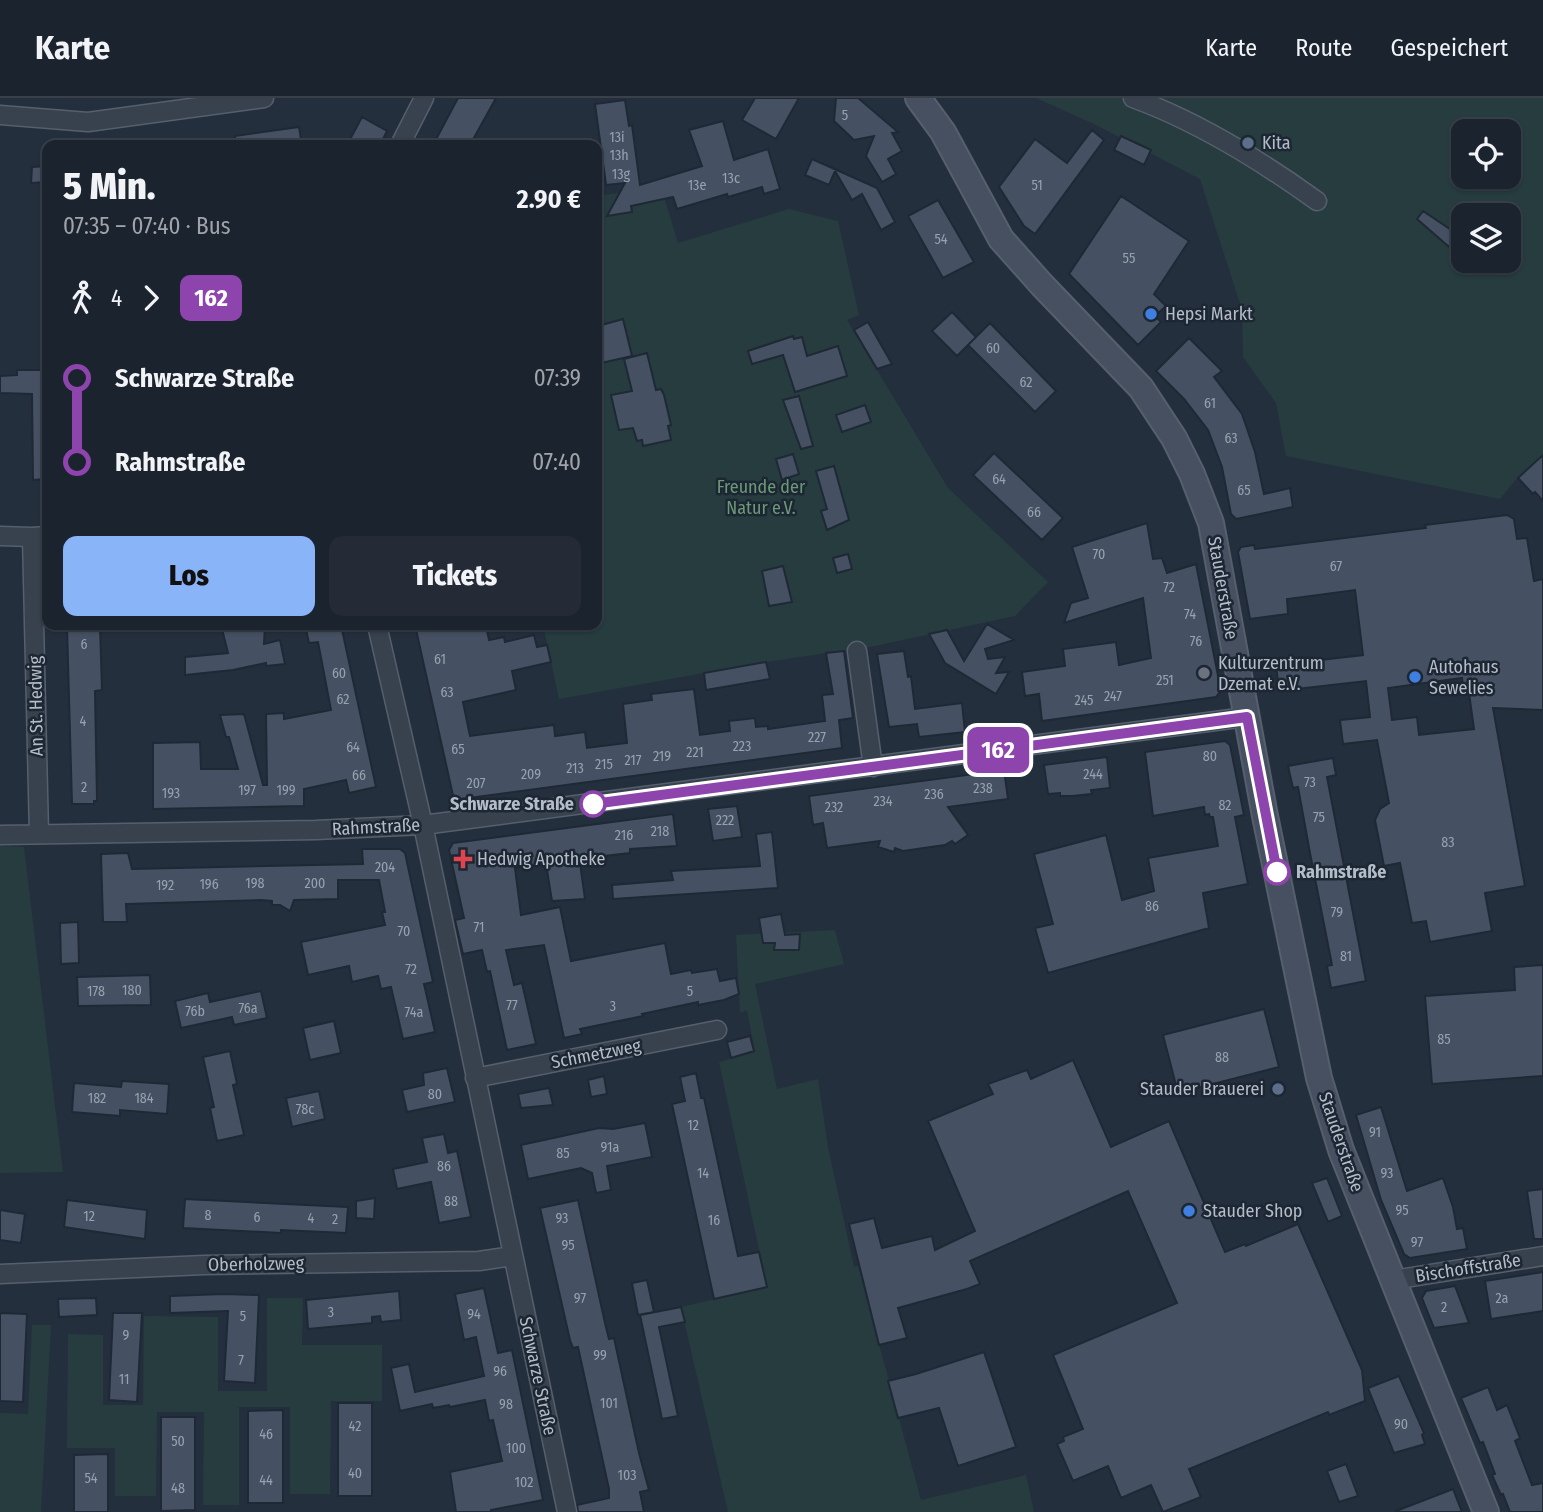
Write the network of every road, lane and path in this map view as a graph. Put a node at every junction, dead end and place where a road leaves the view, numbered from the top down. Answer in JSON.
{"nodes":[{"id":1,"x":264,"y":98,"type":"edge"},
{"id":2,"x":424,"y":98,"type":"edge"},
{"id":3,"x":918,"y":98,"type":"edge"},
{"id":4,"x":1133,"y":98,"type":"edge"},
{"id":5,"x":0,"y":115,"type":"edge"},
{"id":6,"x":403,"y":140,"type":"edge"},
{"id":7,"x":1317,"y":201,"type":"dead end"},
{"id":8,"x":39,"y":536,"type":"edge"},
{"id":9,"x":0,"y":537,"type":"edge"},
{"id":10,"x":378,"y":630,"type":"edge"},
{"id":11,"x":857,"y":651,"type":"dead end"},
{"id":12,"x":1247,"y":717,"type":"junction"},
{"id":13,"x":873,"y":767,"type":"junction"},
{"id":14,"x":423,"y":825,"type":"junction"},
{"id":15,"x":39,"y":834,"type":"junction"},
{"id":16,"x":0,"y":835,"type":"edge"},
{"id":17,"x":717,"y":1030,"type":"dead end"},
{"id":18,"x":475,"y":1078,"type":"junction"},
{"id":19,"x":513,"y":1256,"type":"junction"},
{"id":20,"x":1543,"y":1256,"type":"edge"},
{"id":21,"x":0,"y":1273,"type":"edge"},
{"id":22,"x":1393,"y":1280,"type":"junction"},
{"id":23,"x":567,"y":1512,"type":"edge"},
{"id":24,"x":1486,"y":1512,"type":"edge"}],
"edges":[{"from":1,"to":5,"type":"street"},
{"from":2,"to":6,"type":"street"},
{"from":3,"to":12,"type":"main road","name":"Stauderstraße"},
{"from":4,"to":7,"type":"street"},
{"from":8,"to":9,"type":"street","name":"An St. Hedwig"},
{"from":8,"to":15,"type":"street","name":"An St. Hedwig"},
{"from":10,"to":14,"type":"street","name":"Schwarze Straße"},
{"from":11,"to":13,"type":"street"},
{"from":12,"to":13,"type":"street","name":"Rahmstraße"},
{"from":12,"to":22,"type":"main road","name":"Stauderstraße"},
{"from":13,"to":14,"type":"street","name":"Rahmstraße"},
{"from":14,"to":15,"type":"street","name":"Rahmstraße"},
{"from":14,"to":18,"type":"street","name":"Schwarze Straße"},
{"from":15,"to":16,"type":"street","name":"Rahmstraße"},
{"from":17,"to":18,"type":"street","name":"Schmetzweg"},
{"from":18,"to":19,"type":"street","name":"Schwarze Straße"},
{"from":19,"to":21,"type":"street","name":"Oberholzweg"},
{"from":19,"to":23,"type":"street","name":"Schwarze Straße"},
{"from":20,"to":22,"type":"street","name":"Bischoffstraße"},
{"from":22,"to":24,"type":"main road","name":"Stauderstraße"}]}
